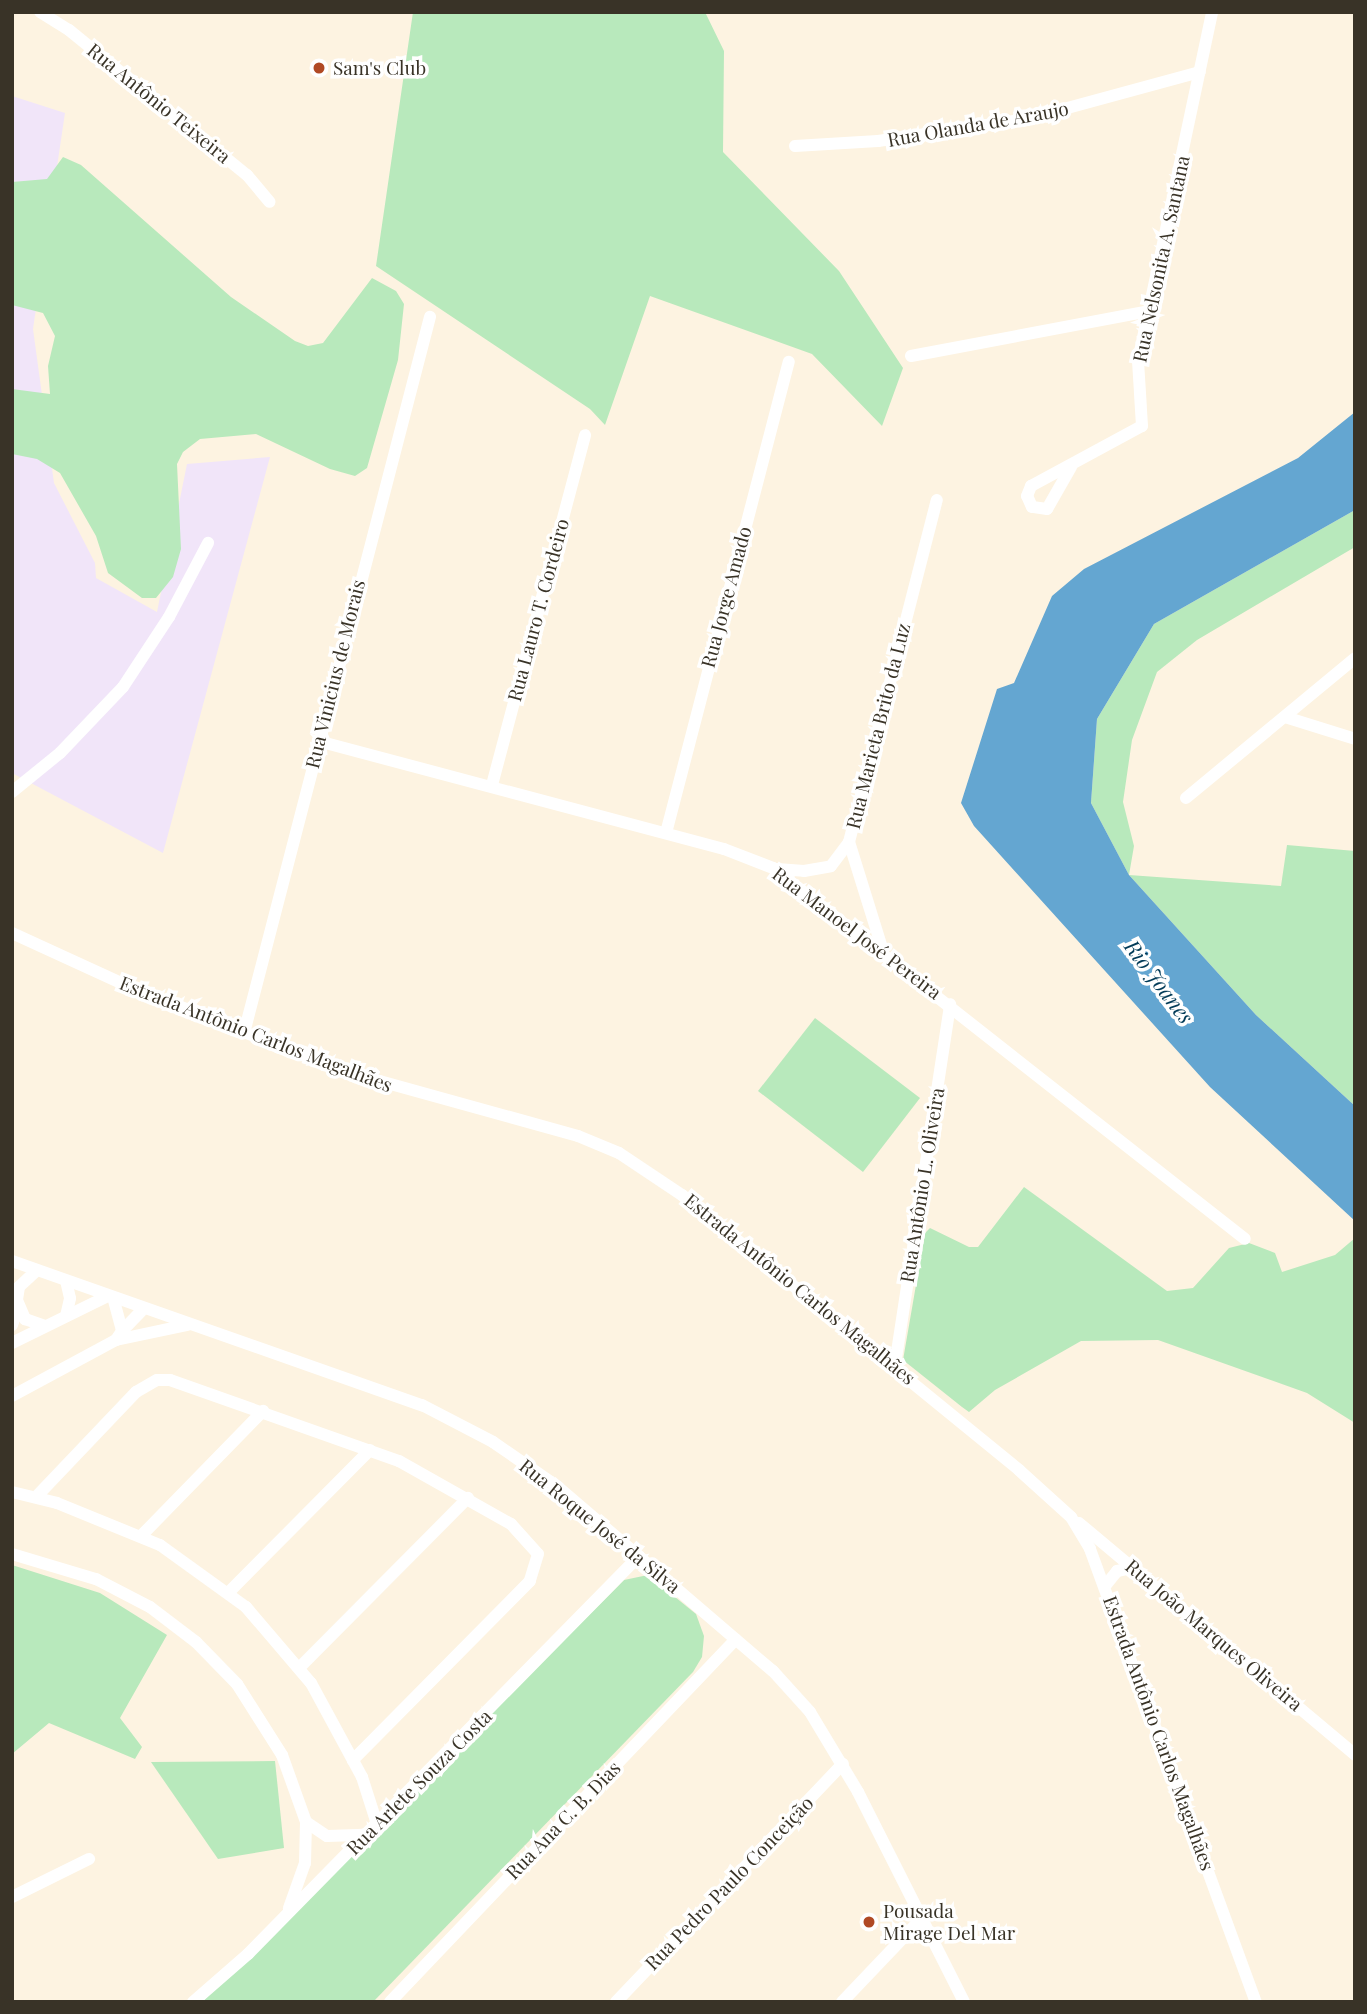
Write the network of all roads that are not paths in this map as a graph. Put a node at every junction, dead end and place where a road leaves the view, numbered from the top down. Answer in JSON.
{"nodes":[{"id":1,"x":40,"y":12,"type":"edge"},
{"id":2,"x":1212,"y":12,"type":"edge"},
{"id":3,"x":1200,"y":72,"type":"junction"},
{"id":4,"x":794,"y":146,"type":"dead end"},
{"id":5,"x":270,"y":202,"type":"dead end"},
{"id":6,"x":1149,"y":311,"type":"junction"},
{"id":7,"x":430,"y":317,"type":"dead end"},
{"id":8,"x":911,"y":356,"type":"dead end"},
{"id":9,"x":789,"y":362,"type":"dead end"},
{"id":10,"x":584,"y":435,"type":"dead end"},
{"id":11,"x":1071,"y":467,"type":"dead end"},
{"id":12,"x":937,"y":499,"type":"dead end"},
{"id":13,"x":208,"y":543,"type":"dead end"},
{"id":14,"x":1355,"y":658,"type":"edge"},
{"id":15,"x":1285,"y":717,"type":"junction"},
{"id":16,"x":1355,"y":739,"type":"edge"},
{"id":17,"x":318,"y":741,"type":"junction"},
{"id":18,"x":492,"y":785,"type":"junction"},
{"id":19,"x":12,"y":792,"type":"edge"},
{"id":20,"x":1186,"y":798,"type":"dead end"},
{"id":21,"x":666,"y":833,"type":"junction"},
{"id":22,"x":849,"y":842,"type":"junction"},
{"id":23,"x":773,"y":868,"type":"junction"},
{"id":24,"x":12,"y":933,"type":"edge"},
{"id":25,"x":883,"y":952,"type":"junction"},
{"id":26,"x":950,"y":1004,"type":"junction"},
{"id":27,"x":244,"y":1033,"type":"junction"},
{"id":28,"x":1245,"y":1239,"type":"dead end"},
{"id":29,"x":12,"y":1261,"type":"edge"},
{"id":30,"x":36,"y":1271,"type":"junction"},
{"id":31,"x":66,"y":1281,"type":"junction"},
{"id":32,"x":15,"y":1289,"type":"edge"},
{"id":33,"x":111,"y":1297,"type":"junction"},
{"id":34,"x":18,"y":1308,"type":"junction"},
{"id":35,"x":149,"y":1309,"type":"junction"},
{"id":36,"x":65,"y":1316,"type":"junction"},
{"id":37,"x":195,"y":1324,"type":"junction"},
{"id":38,"x":12,"y":1325,"type":"edge"},
{"id":39,"x":45,"y":1326,"type":"junction"},
{"id":40,"x":139,"y":1332,"type":"junction"},
{"id":41,"x":119,"y":1336,"type":"junction"},
{"id":42,"x":12,"y":1343,"type":"edge"},
{"id":43,"x":898,"y":1368,"type":"junction"},
{"id":44,"x":12,"y":1396,"type":"edge"},
{"id":45,"x":263,"y":1411,"type":"junction"},
{"id":46,"x":370,"y":1450,"type":"junction"},
{"id":47,"x":12,"y":1492,"type":"edge"},
{"id":48,"x":36,"y":1497,"type":"junction"},
{"id":49,"x":468,"y":1498,"type":"junction"},
{"id":50,"x":1071,"y":1517,"type":"junction"},
{"id":51,"x":141,"y":1536,"type":"junction"},
{"id":52,"x":12,"y":1554,"type":"edge"},
{"id":53,"x":639,"y":1556,"type":"junction"},
{"id":54,"x":1133,"y":1568,"type":"junction"},
{"id":55,"x":1105,"y":1586,"type":"junction"},
{"id":56,"x":229,"y":1592,"type":"junction"},
{"id":57,"x":736,"y":1639,"type":"junction"},
{"id":58,"x":301,"y":1666,"type":"junction"},
{"id":59,"x":1355,"y":1755,"type":"edge"},
{"id":60,"x":354,"y":1760,"type":"junction"},
{"id":61,"x":843,"y":1764,"type":"junction"},
{"id":62,"x":306,"y":1822,"type":"junction"},
{"id":63,"x":377,"y":1824,"type":"junction"},
{"id":64,"x":365,"y":1835,"type":"junction"},
{"id":65,"x":89,"y":1859,"type":"dead end"},
{"id":66,"x":12,"y":1897,"type":"edge"},
{"id":67,"x":285,"y":1917,"type":"junction"},
{"id":68,"x":922,"y":1918,"type":"junction"},
{"id":69,"x":193,"y":2002,"type":"edge"},
{"id":70,"x":390,"y":2002,"type":"edge"},
{"id":71,"x":615,"y":2002,"type":"edge"},
{"id":72,"x":842,"y":2002,"type":"edge"},
{"id":73,"x":964,"y":2002,"type":"edge"},
{"id":74,"x":1256,"y":2002,"type":"edge"}],
"edges":[{"from":1,"to":5,"type":"street","name":"Rua Antônio Teixeira"},
{"from":2,"to":3,"type":"street","name":"Rua Nelsonita A. Santana"},
{"from":3,"to":4,"type":"street","name":"Rua Olanda de Araujo"},
{"from":3,"to":6,"type":"street","name":"Rua Nelsonita A. Santana"},
{"from":6,"to":8,"type":"street"},
{"from":6,"to":11,"type":"street","name":"Rua Nelsonita A. Santana"},
{"from":7,"to":17,"type":"street","name":"Rua Vinicius de Morais"},
{"from":9,"to":21,"type":"street","name":"Rua Jorge Amado"},
{"from":10,"to":18,"type":"street","name":"Rua Lauro T. Cordeiro"},
{"from":12,"to":22,"type":"street","name":"Rua Marieta Brito da Luz"},
{"from":13,"to":19,"type":"street"},
{"from":14,"to":15,"type":"street"},
{"from":15,"to":16,"type":"street"},
{"from":15,"to":20,"type":"street"},
{"from":17,"to":18,"type":"street","name":"Rua Manoel José Pereira"},
{"from":17,"to":27,"type":"street","name":"Rua Vinicius de Morais"},
{"from":18,"to":21,"type":"street","name":"Rua Manoel José Pereira"},
{"from":21,"to":23,"type":"street","name":"Rua Manoel José Pereira"},
{"from":22,"to":23,"type":"street"},
{"from":22,"to":25,"type":"street","name":"Rua Marieta Brito da Luz"},
{"from":23,"to":25,"type":"street","name":"Rua Manoel José Pereira"},
{"from":24,"to":27,"type":"street","name":"Estrada Antônio Carlos Magalhães"},
{"from":25,"to":26,"type":"street","name":"Rua Manoel José Pereira"},
{"from":26,"to":28,"type":"street","name":"Rua Manoel José Pereira"},
{"from":26,"to":43,"type":"street","name":"Rua Antônio L. Oliveira"},
{"from":27,"to":43,"type":"street","name":"Estrada Antônio Carlos Magalhães"},
{"from":29,"to":30,"type":"street","name":"Rua Roque José da Silva"},
{"from":30,"to":31,"type":"street","name":"Rua Roque José da Silva"},
{"from":30,"to":32,"type":"street"},
{"from":31,"to":33,"type":"street","name":"Rua Roque José da Silva"},
{"from":31,"to":36,"type":"street"},
{"from":32,"to":34,"type":"street"},
{"from":33,"to":35,"type":"street","name":"Rua Roque José da Silva"},
{"from":33,"to":36,"type":"street"},
{"from":33,"to":41,"type":"street"},
{"from":34,"to":38,"type":"street"},
{"from":34,"to":39,"type":"street"},
{"from":35,"to":37,"type":"street","name":"Rua Roque José da Silva"},
{"from":35,"to":40,"type":"street"},
{"from":35,"to":41,"type":"street"},
{"from":36,"to":39,"type":"street"},
{"from":37,"to":40,"type":"street"},
{"from":37,"to":53,"type":"street","name":"Rua Roque José da Silva"},
{"from":39,"to":42,"type":"street"},
{"from":40,"to":41,"type":"street"},
{"from":41,"to":44,"type":"street"},
{"from":43,"to":50,"type":"street","name":"Estrada Antônio Carlos Magalhães"},
{"from":45,"to":46,"type":"street"},
{"from":45,"to":48,"type":"street"},
{"from":45,"to":51,"type":"street"},
{"from":46,"to":49,"type":"street"},
{"from":46,"to":56,"type":"street"},
{"from":47,"to":48,"type":"street"},
{"from":48,"to":51,"type":"street"},
{"from":49,"to":58,"type":"street"},
{"from":49,"to":60,"type":"street"},
{"from":50,"to":54,"type":"street","name":"Rua João Marques Oliveira"},
{"from":50,"to":55,"type":"street","name":"Estrada Antônio Carlos Magalhães"},
{"from":51,"to":56,"type":"street"},
{"from":52,"to":62,"type":"street"},
{"from":53,"to":57,"type":"street","name":"Rua Roque José da Silva"},
{"from":53,"to":63,"type":"street","name":"Rua Arlete Souza Costa"},
{"from":54,"to":55,"type":"street"},
{"from":54,"to":59,"type":"street","name":"Rua João Marques Oliveira"},
{"from":55,"to":74,"type":"street","name":"Estrada Antônio Carlos Magalhães"},
{"from":56,"to":58,"type":"street"},
{"from":57,"to":61,"type":"street","name":"Rua Roque José da Silva"},
{"from":57,"to":70,"type":"street","name":"Rua Ana C. B. Dias"},
{"from":58,"to":60,"type":"street"},
{"from":60,"to":63,"type":"street"},
{"from":61,"to":68,"type":"street","name":"Rua Roque José da Silva"},
{"from":61,"to":71,"type":"street","name":"Rua Pedro Paulo Conceição"},
{"from":62,"to":64,"type":"street"},
{"from":62,"to":67,"type":"street"},
{"from":63,"to":64,"type":"street","name":"Rua Arlete Souza Costa"},
{"from":64,"to":67,"type":"street","name":"Rua Arlete Souza Costa"},
{"from":65,"to":66,"type":"street"},
{"from":67,"to":69,"type":"street","name":"Rua Arlete Souza Costa"},
{"from":68,"to":72,"type":"street"},
{"from":68,"to":73,"type":"street","name":"Rua Roque José da Silva"}]}
